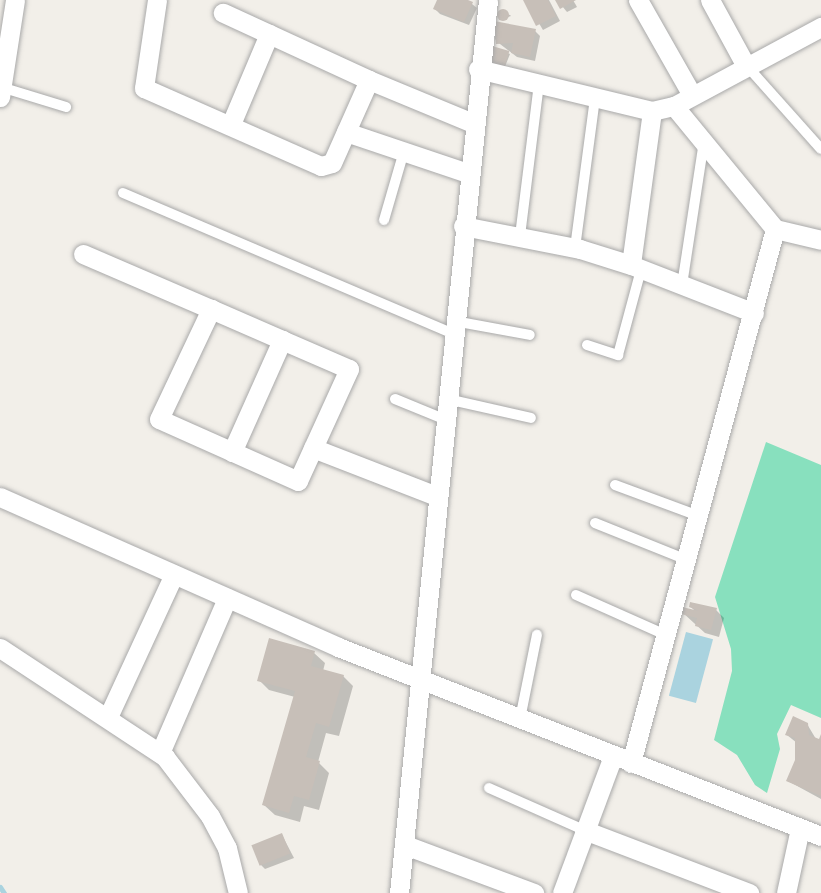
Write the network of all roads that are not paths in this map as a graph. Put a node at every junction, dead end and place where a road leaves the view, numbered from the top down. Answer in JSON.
{"nodes":[{"id":1,"x":15,"y":0,"type":"edge"},
{"id":2,"x":157,"y":0,"type":"edge"},
{"id":3,"x":488,"y":0,"type":"edge"},
{"id":4,"x":638,"y":0,"type":"edge"},
{"id":5,"x":710,"y":0,"type":"edge"},
{"id":6,"x":223,"y":13,"type":"dead end"},
{"id":7,"x":821,"y":27,"type":"edge"},
{"id":8,"x":270,"y":34,"type":"junction"},
{"id":9,"x":746,"y":66,"type":"junction"},
{"id":10,"x":478,"y":69,"type":"junction"},
{"id":11,"x":369,"y":79,"type":"junction"},
{"id":12,"x":539,"y":84,"type":"junction"},
{"id":13,"x":2,"y":93,"type":"edge"},
{"id":14,"x":692,"y":95,"type":"junction"},
{"id":15,"x":595,"y":98,"type":"junction"},
{"id":16,"x":674,"y":106,"type":"junction"},
{"id":17,"x":66,"y":107,"type":"dead end"},
{"id":18,"x":652,"y":111,"type":"junction"},
{"id":19,"x":473,"y":123,"type":"junction"},
{"id":20,"x":231,"y":124,"type":"junction"},
{"id":21,"x":346,"y":132,"type":"junction"},
{"id":22,"x":705,"y":141,"type":"junction"},
{"id":23,"x":821,"y":149,"type":"edge"},
{"id":24,"x":404,"y":151,"type":"junction"},
{"id":25,"x":468,"y":173,"type":"junction"},
{"id":26,"x":123,"y":193,"type":"dead end"},
{"id":27,"x":384,"y":220,"type":"dead end"},
{"id":28,"x":463,"y":226,"type":"junction"},
{"id":29,"x":775,"y":229,"type":"junction"},
{"id":30,"x":520,"y":236,"type":"junction"},
{"id":31,"x":821,"y":240,"type":"edge"},
{"id":32,"x":575,"y":248,"type":"junction"},
{"id":33,"x":83,"y":254,"type":"dead end"},
{"id":34,"x":636,"y":268,"type":"junction"},
{"id":35,"x":682,"y":286,"type":"junction"},
{"id":36,"x":211,"y":309,"type":"junction"},
{"id":37,"x":754,"y":313,"type":"junction"},
{"id":38,"x":453,"y":327,"type":"junction"},
{"id":39,"x":530,"y":335,"type":"dead end"},
{"id":40,"x":282,"y":340,"type":"junction"},
{"id":41,"x":587,"y":345,"type":"dead end"},
{"id":42,"x":395,"y":398,"type":"dead end"},
{"id":43,"x":445,"y":409,"type":"junction"},
{"id":44,"x":531,"y":418,"type":"dead end"},
{"id":45,"x":313,"y":448,"type":"junction"},
{"id":46,"x":232,"y":452,"type":"junction"},
{"id":47,"x":615,"y":485,"type":"dead end"},
{"id":48,"x":0,"y":496,"type":"edge"},
{"id":49,"x":437,"y":496,"type":"junction"},
{"id":50,"x":699,"y":516,"type":"junction"},
{"id":51,"x":595,"y":523,"type":"dead end"},
{"id":52,"x":687,"y":560,"type":"junction"},
{"id":53,"x":174,"y":574,"type":"junction"},
{"id":54,"x":576,"y":595,"type":"dead end"},
{"id":55,"x":228,"y":598,"type":"junction"},
{"id":56,"x":537,"y":635,"type":"dead end"},
{"id":57,"x":666,"y":635,"type":"junction"},
{"id":58,"x":0,"y":648,"type":"edge"},
{"id":59,"x":419,"y":680,"type":"junction"},
{"id":60,"x":108,"y":718,"type":"junction"},
{"id":61,"x":520,"y":720,"type":"junction"},
{"id":62,"x":160,"y":753,"type":"junction"},
{"id":63,"x":622,"y":759,"type":"junction"},
{"id":64,"x":489,"y":788,"type":"dead end"},
{"id":65,"x":800,"y":828,"type":"junction"},
{"id":66,"x":584,"y":830,"type":"junction"},
{"id":67,"x":821,"y":836,"type":"edge"},
{"id":68,"x":405,"y":845,"type":"junction"},
{"id":69,"x":238,"y":893,"type":"edge"},
{"id":70,"x":399,"y":893,"type":"edge"},
{"id":71,"x":534,"y":893,"type":"edge"},
{"id":72,"x":562,"y":893,"type":"edge"},
{"id":73,"x":749,"y":893,"type":"edge"},
{"id":74,"x":786,"y":893,"type":"edge"}],
"edges":[{"from":1,"to":13,"type":"street"},
{"from":2,"to":20,"type":"street"},
{"from":3,"to":10,"type":"street"},
{"from":4,"to":14,"type":"street"},
{"from":5,"to":9,"type":"street"},
{"from":6,"to":8,"type":"street"},
{"from":7,"to":9,"type":"street"},
{"from":8,"to":11,"type":"street"},
{"from":8,"to":20,"type":"street"},
{"from":9,"to":14,"type":"street"},
{"from":9,"to":23,"type":"lane"},
{"from":10,"to":12,"type":"street"},
{"from":10,"to":19,"type":"street"},
{"from":11,"to":19,"type":"street"},
{"from":11,"to":21,"type":"street"},
{"from":12,"to":15,"type":"street"},
{"from":12,"to":30,"type":"lane"},
{"from":13,"to":17,"type":"lane"},
{"from":14,"to":16,"type":"street"},
{"from":15,"to":18,"type":"street"},
{"from":15,"to":32,"type":"lane"},
{"from":16,"to":18,"type":"street"},
{"from":16,"to":22,"type":"street"},
{"from":18,"to":34,"type":"street"},
{"from":19,"to":25,"type":"street"},
{"from":20,"to":21,"type":"street"},
{"from":21,"to":24,"type":"street"},
{"from":22,"to":29,"type":"street"},
{"from":22,"to":35,"type":"lane"},
{"from":24,"to":25,"type":"street"},
{"from":24,"to":27,"type":"lane"},
{"from":25,"to":28,"type":"street"},
{"from":26,"to":38,"type":"lane"},
{"from":28,"to":30,"type":"street"},
{"from":28,"to":38,"type":"street"},
{"from":29,"to":31,"type":"street"},
{"from":29,"to":37,"type":"street"},
{"from":30,"to":32,"type":"street"},
{"from":32,"to":34,"type":"street"},
{"from":33,"to":36,"type":"street"},
{"from":34,"to":35,"type":"street"},
{"from":34,"to":41,"type":"lane"},
{"from":35,"to":37,"type":"street"},
{"from":36,"to":40,"type":"street"},
{"from":36,"to":46,"type":"street"},
{"from":37,"to":50,"type":"street"},
{"from":38,"to":39,"type":"lane"},
{"from":38,"to":43,"type":"street"},
{"from":40,"to":45,"type":"street"},
{"from":40,"to":46,"type":"street"},
{"from":42,"to":43,"type":"lane"},
{"from":43,"to":44,"type":"lane"},
{"from":43,"to":49,"type":"street"},
{"from":45,"to":46,"type":"street"},
{"from":45,"to":49,"type":"street"},
{"from":47,"to":50,"type":"lane"},
{"from":48,"to":53,"type":"street"},
{"from":49,"to":59,"type":"street"},
{"from":50,"to":52,"type":"street"},
{"from":51,"to":52,"type":"lane"},
{"from":52,"to":57,"type":"street"},
{"from":53,"to":55,"type":"street"},
{"from":53,"to":60,"type":"street"},
{"from":54,"to":57,"type":"lane"},
{"from":55,"to":59,"type":"street"},
{"from":55,"to":62,"type":"street"},
{"from":56,"to":61,"type":"lane"},
{"from":57,"to":63,"type":"street"},
{"from":58,"to":60,"type":"street"},
{"from":59,"to":61,"type":"street"},
{"from":59,"to":68,"type":"street"},
{"from":60,"to":62,"type":"street"},
{"from":61,"to":63,"type":"street"},
{"from":62,"to":69,"type":"street"},
{"from":63,"to":65,"type":"street"},
{"from":63,"to":66,"type":"street"},
{"from":64,"to":66,"type":"lane"},
{"from":65,"to":67,"type":"street"},
{"from":65,"to":74,"type":"street"},
{"from":66,"to":72,"type":"street"},
{"from":66,"to":73,"type":"street"},
{"from":68,"to":70,"type":"street"},
{"from":68,"to":71,"type":"street"}]}
